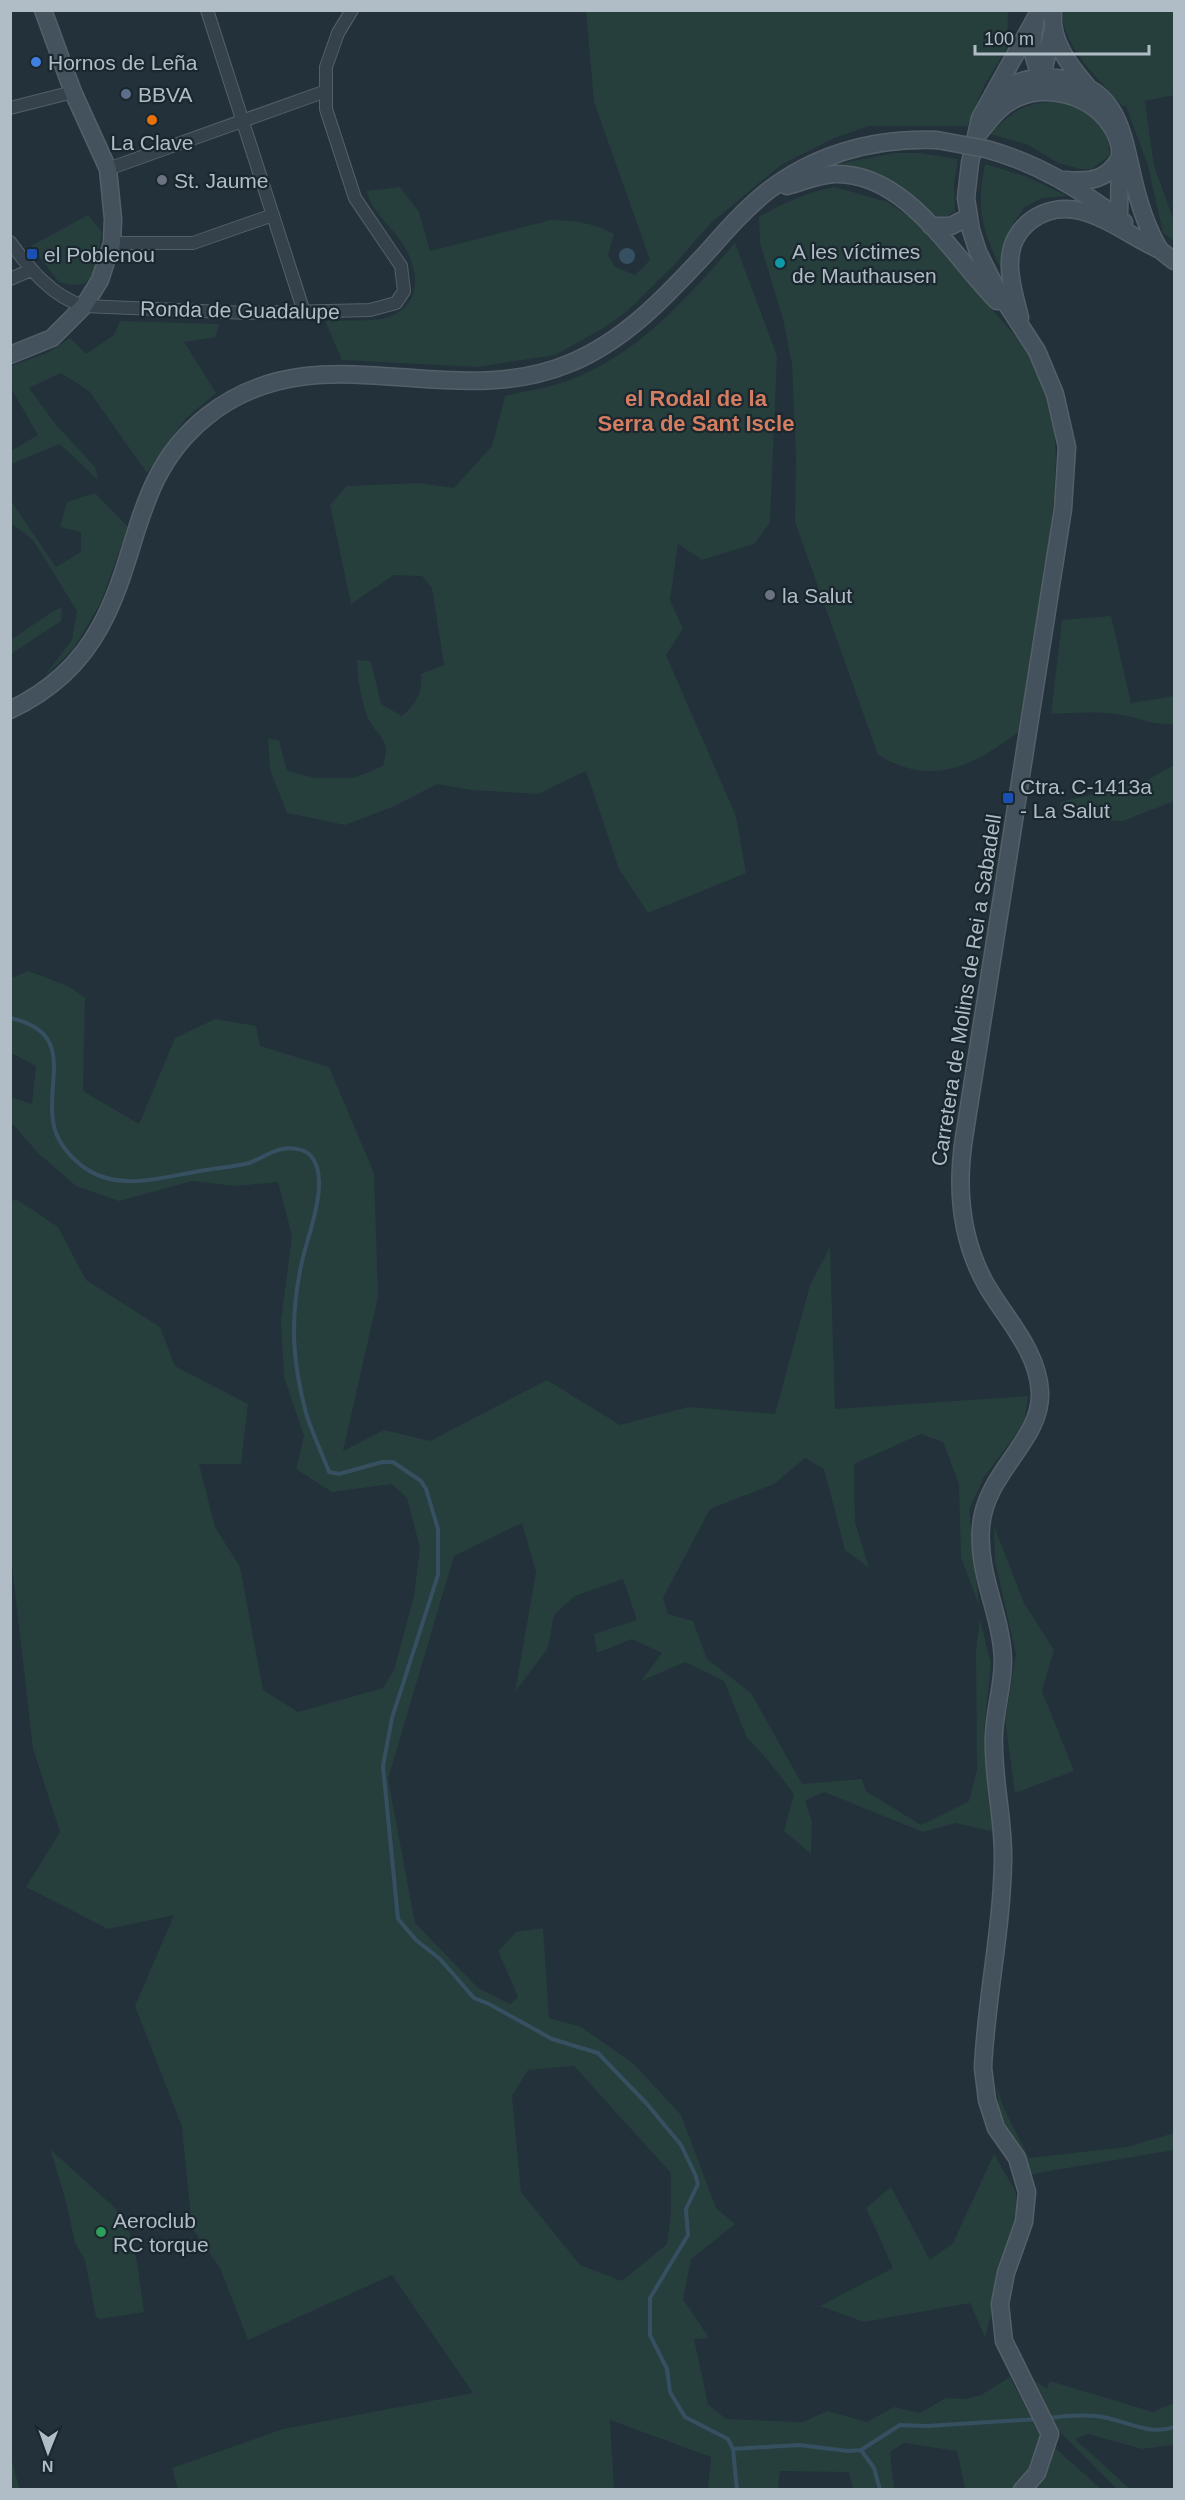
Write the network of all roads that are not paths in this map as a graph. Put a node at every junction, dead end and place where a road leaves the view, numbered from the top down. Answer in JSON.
{"nodes":[{"id":1,"x":43,"y":10,"type":"edge"},
{"id":2,"x":207,"y":10,"type":"edge"},
{"id":3,"x":352,"y":10,"type":"edge"},
{"id":4,"x":1053,"y":10,"type":"edge"},
{"id":5,"x":1038,"y":16,"type":"edge"},
{"id":6,"x":1053,"y":29,"type":"junction"},
{"id":7,"x":1042,"y":77,"type":"junction"},
{"id":8,"x":1088,"y":87,"type":"junction"},
{"id":9,"x":326,"y":91,"type":"junction"},
{"id":10,"x":73,"y":92,"type":"junction"},
{"id":11,"x":996,"y":103,"type":"junction"},
{"id":12,"x":1093,"y":107,"type":"junction"},
{"id":13,"x":10,"y":108,"type":"edge"},
{"id":14,"x":242,"y":120,"type":"junction"},
{"id":15,"x":981,"y":143,"type":"junction"},
{"id":16,"x":1119,"y":159,"type":"junction"},
{"id":17,"x":108,"y":168,"type":"junction"},
{"id":18,"x":1064,"y":180,"type":"junction"},
{"id":19,"x":768,"y":190,"type":"junction"},
{"id":20,"x":273,"y":215,"type":"junction"},
{"id":21,"x":968,"y":218,"type":"junction"},
{"id":22,"x":1119,"y":218,"type":"junction"},
{"id":23,"x":931,"y":226,"type":"junction"},
{"id":24,"x":10,"y":242,"type":"edge"},
{"id":25,"x":112,"y":243,"type":"junction"},
{"id":26,"x":1160,"y":250,"type":"junction"},
{"id":27,"x":1174,"y":261,"type":"edge"},
{"id":28,"x":31,"y":270,"type":"junction"},
{"id":29,"x":10,"y":279,"type":"edge"},
{"id":30,"x":84,"y":306,"type":"junction"},
{"id":31,"x":304,"y":312,"type":"junction"},
{"id":32,"x":1020,"y":325,"type":"junction"},
{"id":33,"x":10,"y":355,"type":"edge"},
{"id":34,"x":10,"y":710,"type":"edge"},
{"id":35,"x":1022,"y":2490,"type":"edge"}],
"edges":[{"from":1,"to":10,"type":"main road"},
{"from":2,"to":14,"type":"street"},
{"from":3,"to":9,"type":"street"},
{"from":4,"to":6,"type":"main road"},
{"from":5,"to":7,"type":"main road"},
{"from":5,"to":11,"type":"main road"},
{"from":6,"to":7,"type":"main road"},
{"from":6,"to":8,"type":"main road"},
{"from":7,"to":8,"type":"main road"},
{"from":7,"to":11,"type":"main road"},
{"from":7,"to":12,"type":"main road"},
{"from":8,"to":26,"type":"main road"},
{"from":9,"to":14,"type":"street"},
{"from":9,"to":31,"type":"street","name":"Ronda de Guadalupe"},
{"from":10,"to":13,"type":"street"},
{"from":10,"to":17,"type":"main road"},
{"from":11,"to":12,"type":"main road"},
{"from":11,"to":15,"type":"main road"},
{"from":12,"to":16,"type":"main road"},
{"from":14,"to":17,"type":"street"},
{"from":14,"to":20,"type":"street"},
{"from":15,"to":18,"type":"main road"},
{"from":15,"to":19,"type":"main road","bridge":true},
{"from":15,"to":21,"type":"main road","name":"Carretera de Molins de Rei a Sabadell"},
{"from":16,"to":18,"type":"main road"},
{"from":16,"to":22,"type":"main road"},
{"from":17,"to":25,"type":"main road"},
{"from":18,"to":22,"type":"main road"},
{"from":19,"to":23,"type":"main road"},
{"from":19,"to":34,"type":"main road"},
{"from":20,"to":25,"type":"street"},
{"from":20,"to":31,"type":"street"},
{"from":21,"to":23,"type":"main road"},
{"from":21,"to":32,"type":"main road","name":"Carretera de Molins de Rei a Sabadell"},
{"from":22,"to":26,"type":"main road"},
{"from":23,"to":32,"type":"main road"},
{"from":24,"to":28,"type":"street"},
{"from":25,"to":30,"type":"main road"},
{"from":26,"to":27,"type":"main road"},
{"from":26,"to":32,"type":"main road"},
{"from":28,"to":29,"type":"street"},
{"from":28,"to":30,"type":"street"},
{"from":30,"to":31,"type":"street","name":"Ronda de Guadalupe"},
{"from":30,"to":33,"type":"main road"},
{"from":32,"to":35,"type":"main road","name":"Carretera de Molins de Rei a Sabadell"}]}
